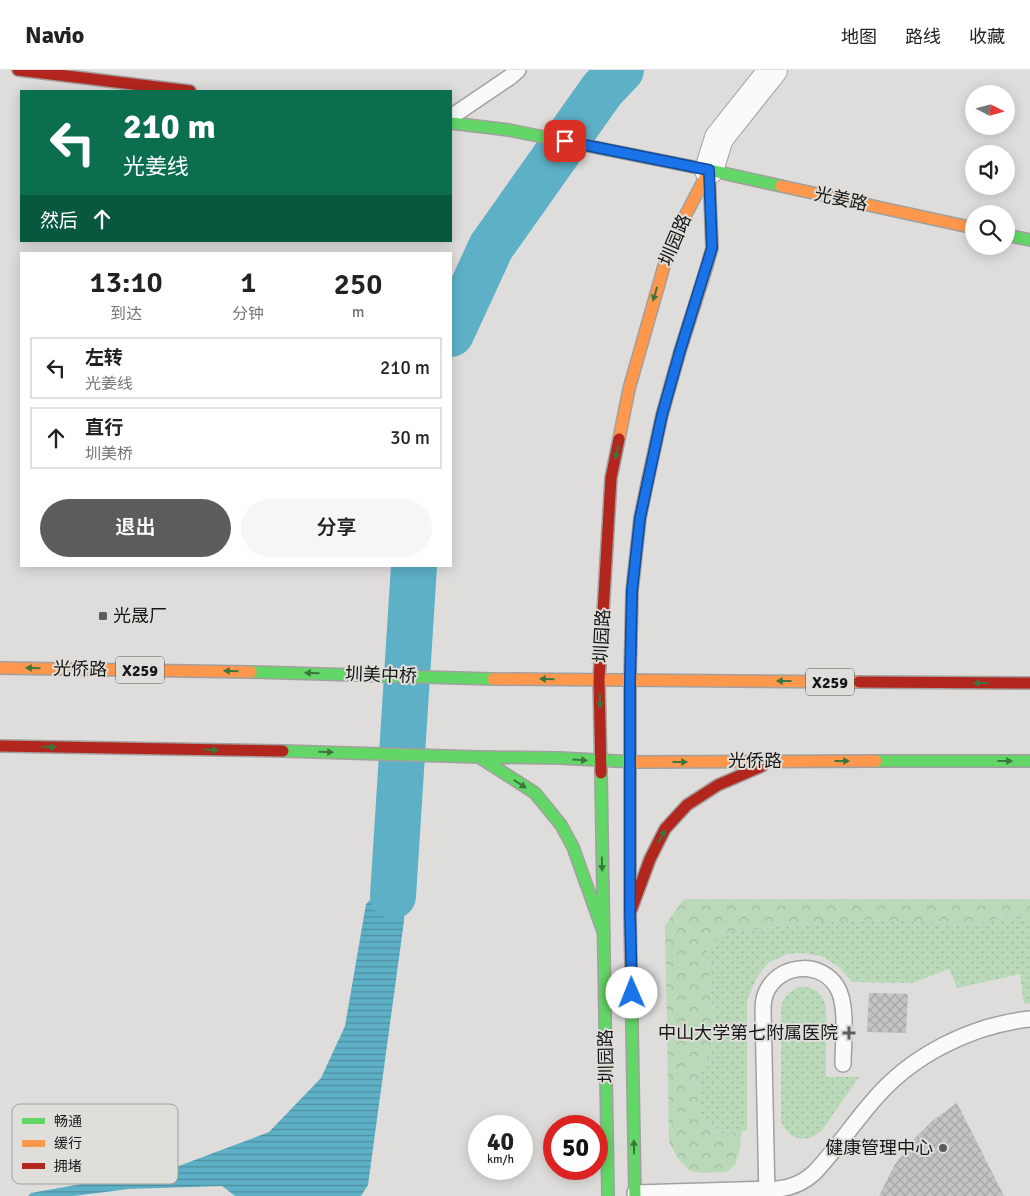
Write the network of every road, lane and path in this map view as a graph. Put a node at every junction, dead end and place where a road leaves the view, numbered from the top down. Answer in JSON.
{"nodes":[{"id":1,"x":18,"y":70,"type":"edge"},
{"id":2,"x":518,"y":70,"type":"edge"},
{"id":3,"x":773,"y":70,"type":"edge"},
{"id":4,"x":182,"y":90,"type":"edge"},
{"id":5,"x":452,"y":117,"type":"edge"},
{"id":6,"x":452,"y":123,"type":"edge"},
{"id":7,"x":709,"y":170,"type":"junction"},
{"id":8,"x":965,"y":226,"type":"edge"},
{"id":9,"x":1015,"y":237,"type":"edge"},
{"id":10,"x":1030,"y":240,"type":"edge"},
{"id":11,"x":0,"y":668,"type":"edge"},
{"id":12,"x":279,"y":672,"type":"joint"},
{"id":13,"x":599,"y":680,"type":"junction"},
{"id":14,"x":630,"y":681,"type":"junction"},
{"id":15,"x":1030,"y":683,"type":"edge"},
{"id":16,"x":0,"y":746,"type":"edge"},
{"id":17,"x":479,"y":757,"type":"junction"},
{"id":18,"x":601,"y":761,"type":"junction"},
{"id":19,"x":775,"y":761,"type":"junction"},
{"id":20,"x":1030,"y":761,"type":"edge"},
{"id":21,"x":631,"y":762,"type":"junction"},
{"id":22,"x":630,"y":913,"type":"junction"},
{"id":23,"x":604,"y":934,"type":"junction"},
{"id":24,"x":1030,"y":1019,"type":"edge"},
{"id":25,"x":843,"y":1064,"type":"dead end"},
{"id":26,"x":767,"y":1193,"type":"edge"},
{"id":27,"x":635,"y":1194,"type":"edge"},
{"id":28,"x":608,"y":1196,"type":"edge"}],
"edges":[{"from":1,"to":4,"type":"main road"},
{"from":2,"to":5,"type":"lane"},
{"from":3,"to":7,"type":"street"},
{"from":6,"to":7,"type":"main road","name":"光姜路"},
{"from":7,"to":8,"type":"main road","name":"光姜路"},
{"from":7,"to":13,"type":"main road","name":"圳园路","one_way":true},
{"from":7,"to":14,"type":"main road","name":"圳园路"},
{"from":9,"to":10,"type":"main road"},
{"from":12,"to":11,"type":"main road","name":"光侨路","number":"X259","one_way":true},
{"from":13,"to":12,"type":"main road","name":"圳美中桥","number":"X259","one_way":true},
{"from":13,"to":14,"type":"main road","number":"X259"},
{"from":13,"to":18,"type":"main road","name":"圳园路","one_way":true},
{"from":15,"to":14,"type":"main road","number":"X259","one_way":true},
{"from":14,"to":21,"type":"main road","name":"圳园路"},
{"from":16,"to":17,"type":"main road","one_way":true},
{"from":17,"to":18,"type":"main road","name":"光侨路","one_way":true},
{"from":17,"to":23,"type":"main road","one_way":true},
{"from":18,"to":21,"type":"main road","name":"光侨路"},
{"from":18,"to":23,"type":"main road","name":"圳园路","one_way":true},
{"from":19,"to":20,"type":"main road","name":"光侨路","one_way":true},
{"from":21,"to":19,"type":"main road","name":"光侨路","one_way":true},
{"from":22,"to":19,"type":"main road","one_way":true},
{"from":21,"to":22,"type":"main road","name":"圳园路"},
{"from":27,"to":22,"type":"main road","name":"圳园路","one_way":true},
{"from":23,"to":28,"type":"main road","name":"圳园路"},
{"from":24,"to":26,"type":"lane"},
{"from":25,"to":26,"type":"lane"},
{"from":26,"to":27,"type":"lane"}]}
